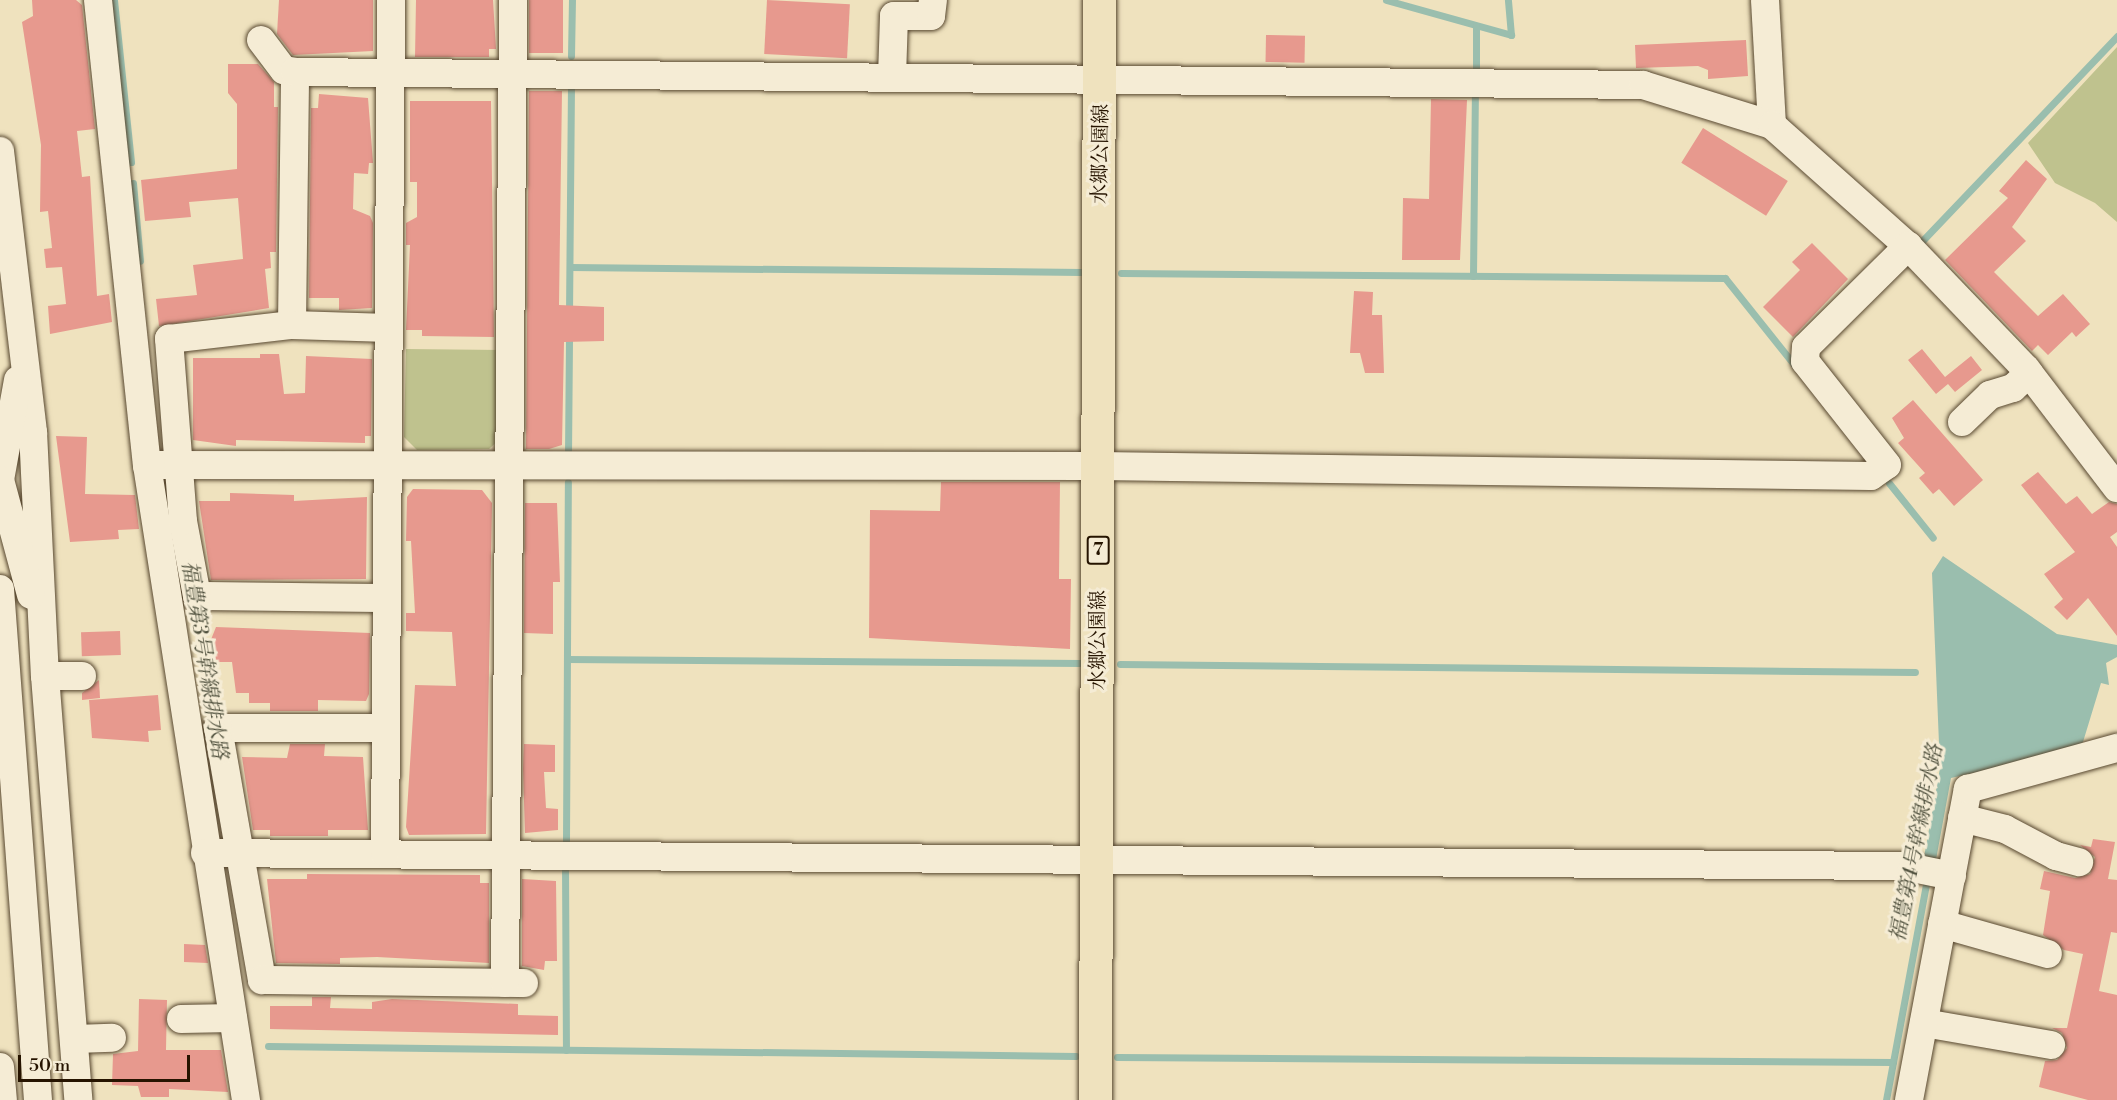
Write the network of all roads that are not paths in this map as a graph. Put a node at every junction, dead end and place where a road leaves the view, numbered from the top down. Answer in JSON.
{"nodes":[{"id":1,"x":98,"y":0,"type":"edge"},
{"id":2,"x":391,"y":0,"type":"edge"},
{"id":3,"x":513,"y":0,"type":"edge"},
{"id":4,"x":933,"y":0,"type":"edge"},
{"id":5,"x":1099,"y":0,"type":"edge"},
{"id":6,"x":1765,"y":0,"type":"edge"},
{"id":7,"x":261,"y":40,"type":"dead end"},
{"id":8,"x":295,"y":72,"type":"junction"},
{"id":9,"x":512,"y":72,"type":"junction"},
{"id":10,"x":391,"y":73,"type":"junction"},
{"id":11,"x":892,"y":77,"type":"junction"},
{"id":12,"x":1102,"y":79,"type":"junction"},
{"id":13,"x":1772,"y":124,"type":"junction"},
{"id":14,"x":0,"y":151,"type":"edge"},
{"id":15,"x":1908,"y":246,"type":"junction"},
{"id":16,"x":292,"y":325,"type":"junction"},
{"id":17,"x":389,"y":328,"type":"junction"},
{"id":18,"x":22,"y":367,"type":"junction"},
{"id":19,"x":2029,"y":373,"type":"junction"},
{"id":20,"x":1962,"y":422,"type":"dead end"},
{"id":21,"x":33,"y":432,"type":"junction"},
{"id":22,"x":56,"y":459,"type":"dead end"},
{"id":23,"x":147,"y":465,"type":"junction"},
{"id":24,"x":181,"y":465,"type":"junction"},
{"id":25,"x":387,"y":466,"type":"junction"},
{"id":26,"x":1098,"y":466,"type":"junction"},
{"id":27,"x":508,"y":468,"type":"junction"},
{"id":28,"x":0,"y":480,"type":"edge"},
{"id":29,"x":2116,"y":486,"type":"edge"},
{"id":30,"x":0,"y":589,"type":"edge"},
{"id":31,"x":387,"y":598,"type":"junction"},
{"id":32,"x":42,"y":623,"type":"junction"},
{"id":33,"x":45,"y":676,"type":"junction"},
{"id":34,"x":82,"y":676,"type":"dead end"},
{"id":35,"x":386,"y":728,"type":"junction"},
{"id":36,"x":2117,"y":748,"type":"edge"},
{"id":37,"x":1962,"y":818,"type":"junction"},
{"id":38,"x":205,"y":853,"type":"junction"},
{"id":39,"x":238,"y":853,"type":"junction"},
{"id":40,"x":385,"y":853,"type":"junction"},
{"id":41,"x":506,"y":854,"type":"junction"},
{"id":42,"x":1098,"y":858,"type":"junction"},
{"id":43,"x":2079,"y":862,"type":"dead end"},
{"id":44,"x":1947,"y":875,"type":"junction"},
{"id":45,"x":1942,"y":924,"type":"junction"},
{"id":46,"x":2048,"y":954,"type":"dead end"},
{"id":47,"x":233,"y":1018,"type":"junction"},
{"id":48,"x":182,"y":1019,"type":"dead end"},
{"id":49,"x":1924,"y":1023,"type":"junction"},
{"id":50,"x":112,"y":1038,"type":"dead end"},
{"id":51,"x":75,"y":1039,"type":"junction"},
{"id":52,"x":2050,"y":1045,"type":"dead end"},
{"id":53,"x":0,"y":1067,"type":"edge"},
{"id":54,"x":3,"y":1100,"type":"edge"},
{"id":55,"x":38,"y":1100,"type":"edge"},
{"id":56,"x":78,"y":1100,"type":"edge"},
{"id":57,"x":246,"y":1100,"type":"edge"},
{"id":58,"x":1095,"y":1100,"type":"edge"},
{"id":59,"x":1910,"y":1100,"type":"edge"}],
"edges":[{"from":1,"to":23,"type":"street"},
{"from":2,"to":10,"type":"street"},
{"from":3,"to":9,"type":"street"},
{"from":4,"to":11,"type":"street"},
{"from":5,"to":12,"type":"main road","name":"水郷公園線","number":"7"},
{"from":6,"to":13,"type":"street"},
{"from":7,"to":8,"type":"street"},
{"from":8,"to":10,"type":"street"},
{"from":8,"to":16,"type":"street"},
{"from":9,"to":10,"type":"street"},
{"from":9,"to":11,"type":"street"},
{"from":9,"to":27,"type":"street"},
{"from":10,"to":17,"type":"street"},
{"from":11,"to":12,"type":"street"},
{"from":12,"to":13,"type":"street"},
{"from":12,"to":26,"type":"main road","name":"水郷公園線","number":"7"},
{"from":13,"to":15,"type":"street"},
{"from":14,"to":18,"type":"street"},
{"from":15,"to":19,"type":"street"},
{"from":15,"to":26,"type":"street"},
{"from":16,"to":17,"type":"street"},
{"from":16,"to":24,"type":"street"},
{"from":17,"to":25,"type":"street"},
{"from":18,"to":21,"type":"street"},
{"from":18,"to":28,"type":"street"},
{"from":19,"to":20,"type":"street"},
{"from":19,"to":29,"type":"street"},
{"from":21,"to":22,"type":"street"},
{"from":21,"to":32,"type":"street"},
{"from":23,"to":24,"type":"street"},
{"from":23,"to":38,"type":"street"},
{"from":24,"to":25,"type":"street"},
{"from":24,"to":31,"type":"street"},
{"from":25,"to":27,"type":"street"},
{"from":25,"to":31,"type":"street"},
{"from":26,"to":27,"type":"street"},
{"from":26,"to":42,"type":"main road","name":"水郷公園線","number":"7"},
{"from":27,"to":41,"type":"street"},
{"from":28,"to":32,"type":"street"},
{"from":30,"to":55,"type":"street"},
{"from":31,"to":35,"type":"street"},
{"from":32,"to":33,"type":"street"},
{"from":33,"to":34,"type":"street"},
{"from":33,"to":51,"type":"street"},
{"from":35,"to":39,"type":"street"},
{"from":35,"to":40,"type":"street"},
{"from":36,"to":37,"type":"street"},
{"from":37,"to":43,"type":"street"},
{"from":37,"to":44,"type":"street"},
{"from":38,"to":39,"type":"street"},
{"from":38,"to":47,"type":"street"},
{"from":39,"to":40,"type":"street"},
{"from":39,"to":41,"type":"street"},
{"from":40,"to":41,"type":"street"},
{"from":41,"to":42,"type":"street"},
{"from":42,"to":44,"type":"street"},
{"from":42,"to":58,"type":"main road","name":"水郷公園線","number":"7"},
{"from":44,"to":45,"type":"street"},
{"from":45,"to":46,"type":"street"},
{"from":45,"to":49,"type":"street"},
{"from":47,"to":48,"type":"street"},
{"from":47,"to":57,"type":"street"},
{"from":49,"to":52,"type":"street"},
{"from":49,"to":59,"type":"street"},
{"from":50,"to":51,"type":"street"},
{"from":51,"to":56,"type":"street"},
{"from":53,"to":54,"type":"street"}]}
